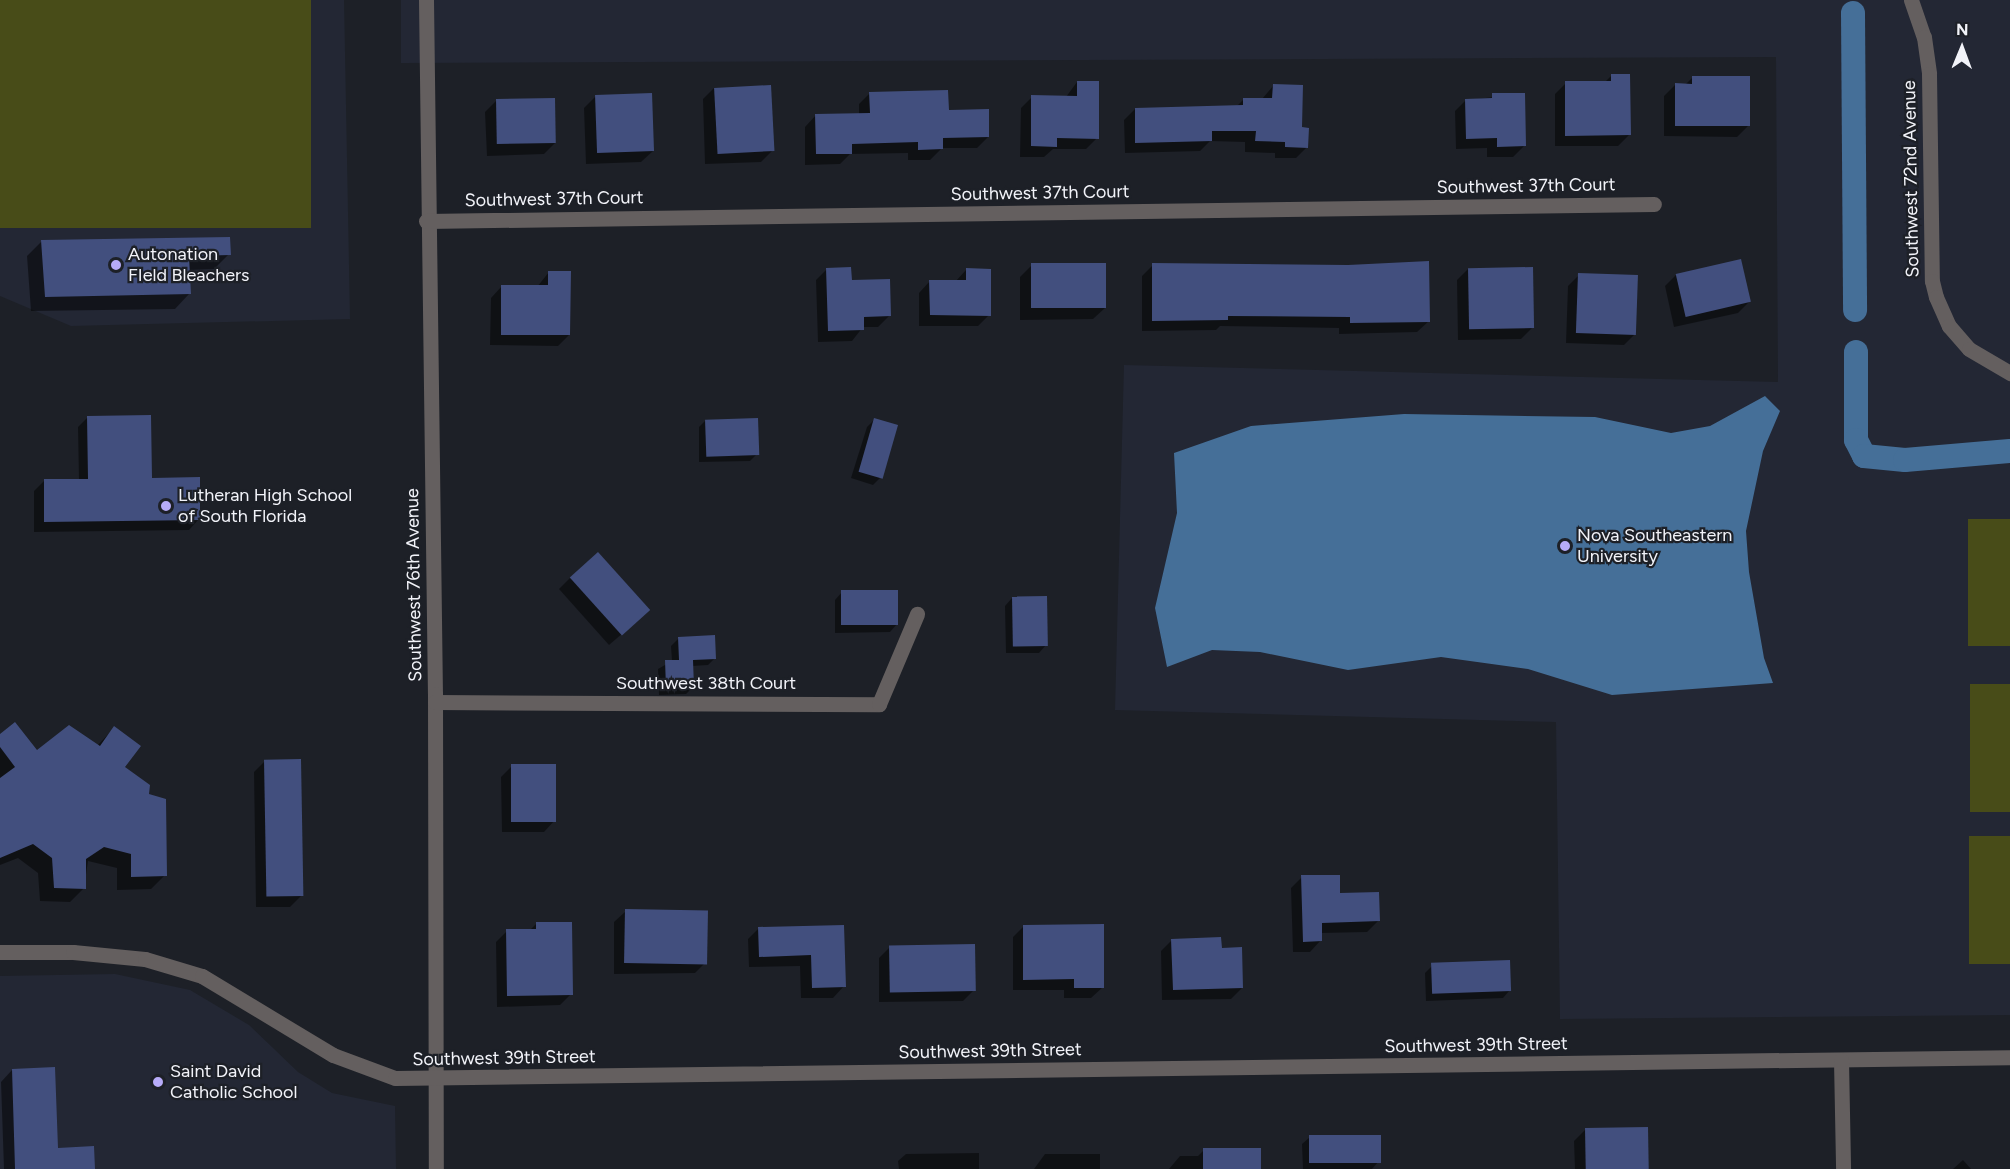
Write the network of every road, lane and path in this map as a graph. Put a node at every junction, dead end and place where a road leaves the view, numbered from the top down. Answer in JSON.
{"nodes":[{"id":1,"x":426,"y":0,"type":"edge"},
{"id":2,"x":1911,"y":0,"type":"edge"},
{"id":3,"x":1654,"y":204,"type":"dead end"},
{"id":4,"x":426,"y":221,"type":"junction"},
{"id":5,"x":2010,"y":373,"type":"edge"},
{"id":6,"x":917,"y":615,"type":"dead end"},
{"id":7,"x":435,"y":702,"type":"junction"},
{"id":8,"x":0,"y":952,"type":"edge"},
{"id":9,"x":2010,"y":1057,"type":"edge"},
{"id":10,"x":1841,"y":1059,"type":"junction"},
{"id":11,"x":434,"y":1078,"type":"junction"},
{"id":12,"x":435,"y":1169,"type":"edge"},
{"id":13,"x":1843,"y":1169,"type":"edge"}],
"edges":[{"from":1,"to":4,"type":"street","name":"Southwest 76th Avenue"},
{"from":2,"to":5,"type":"street","name":"Southwest 72nd Avenue"},
{"from":3,"to":4,"type":"street","name":"Southwest 37th Court"},
{"from":4,"to":7,"type":"street","name":"Southwest 76th Avenue"},
{"from":6,"to":7,"type":"street","name":"Southwest 38th Court"},
{"from":7,"to":11,"type":"street","name":"Southwest 76th Avenue"},
{"from":8,"to":11,"type":"street","name":"Southwest 39th Street"},
{"from":9,"to":10,"type":"street","name":"Southwest 39th Street"},
{"from":10,"to":11,"type":"street","name":"Southwest 39th Street"},
{"from":10,"to":13,"type":"street"},
{"from":11,"to":12,"type":"street","name":"Southwest 76th Avenue"}]}
